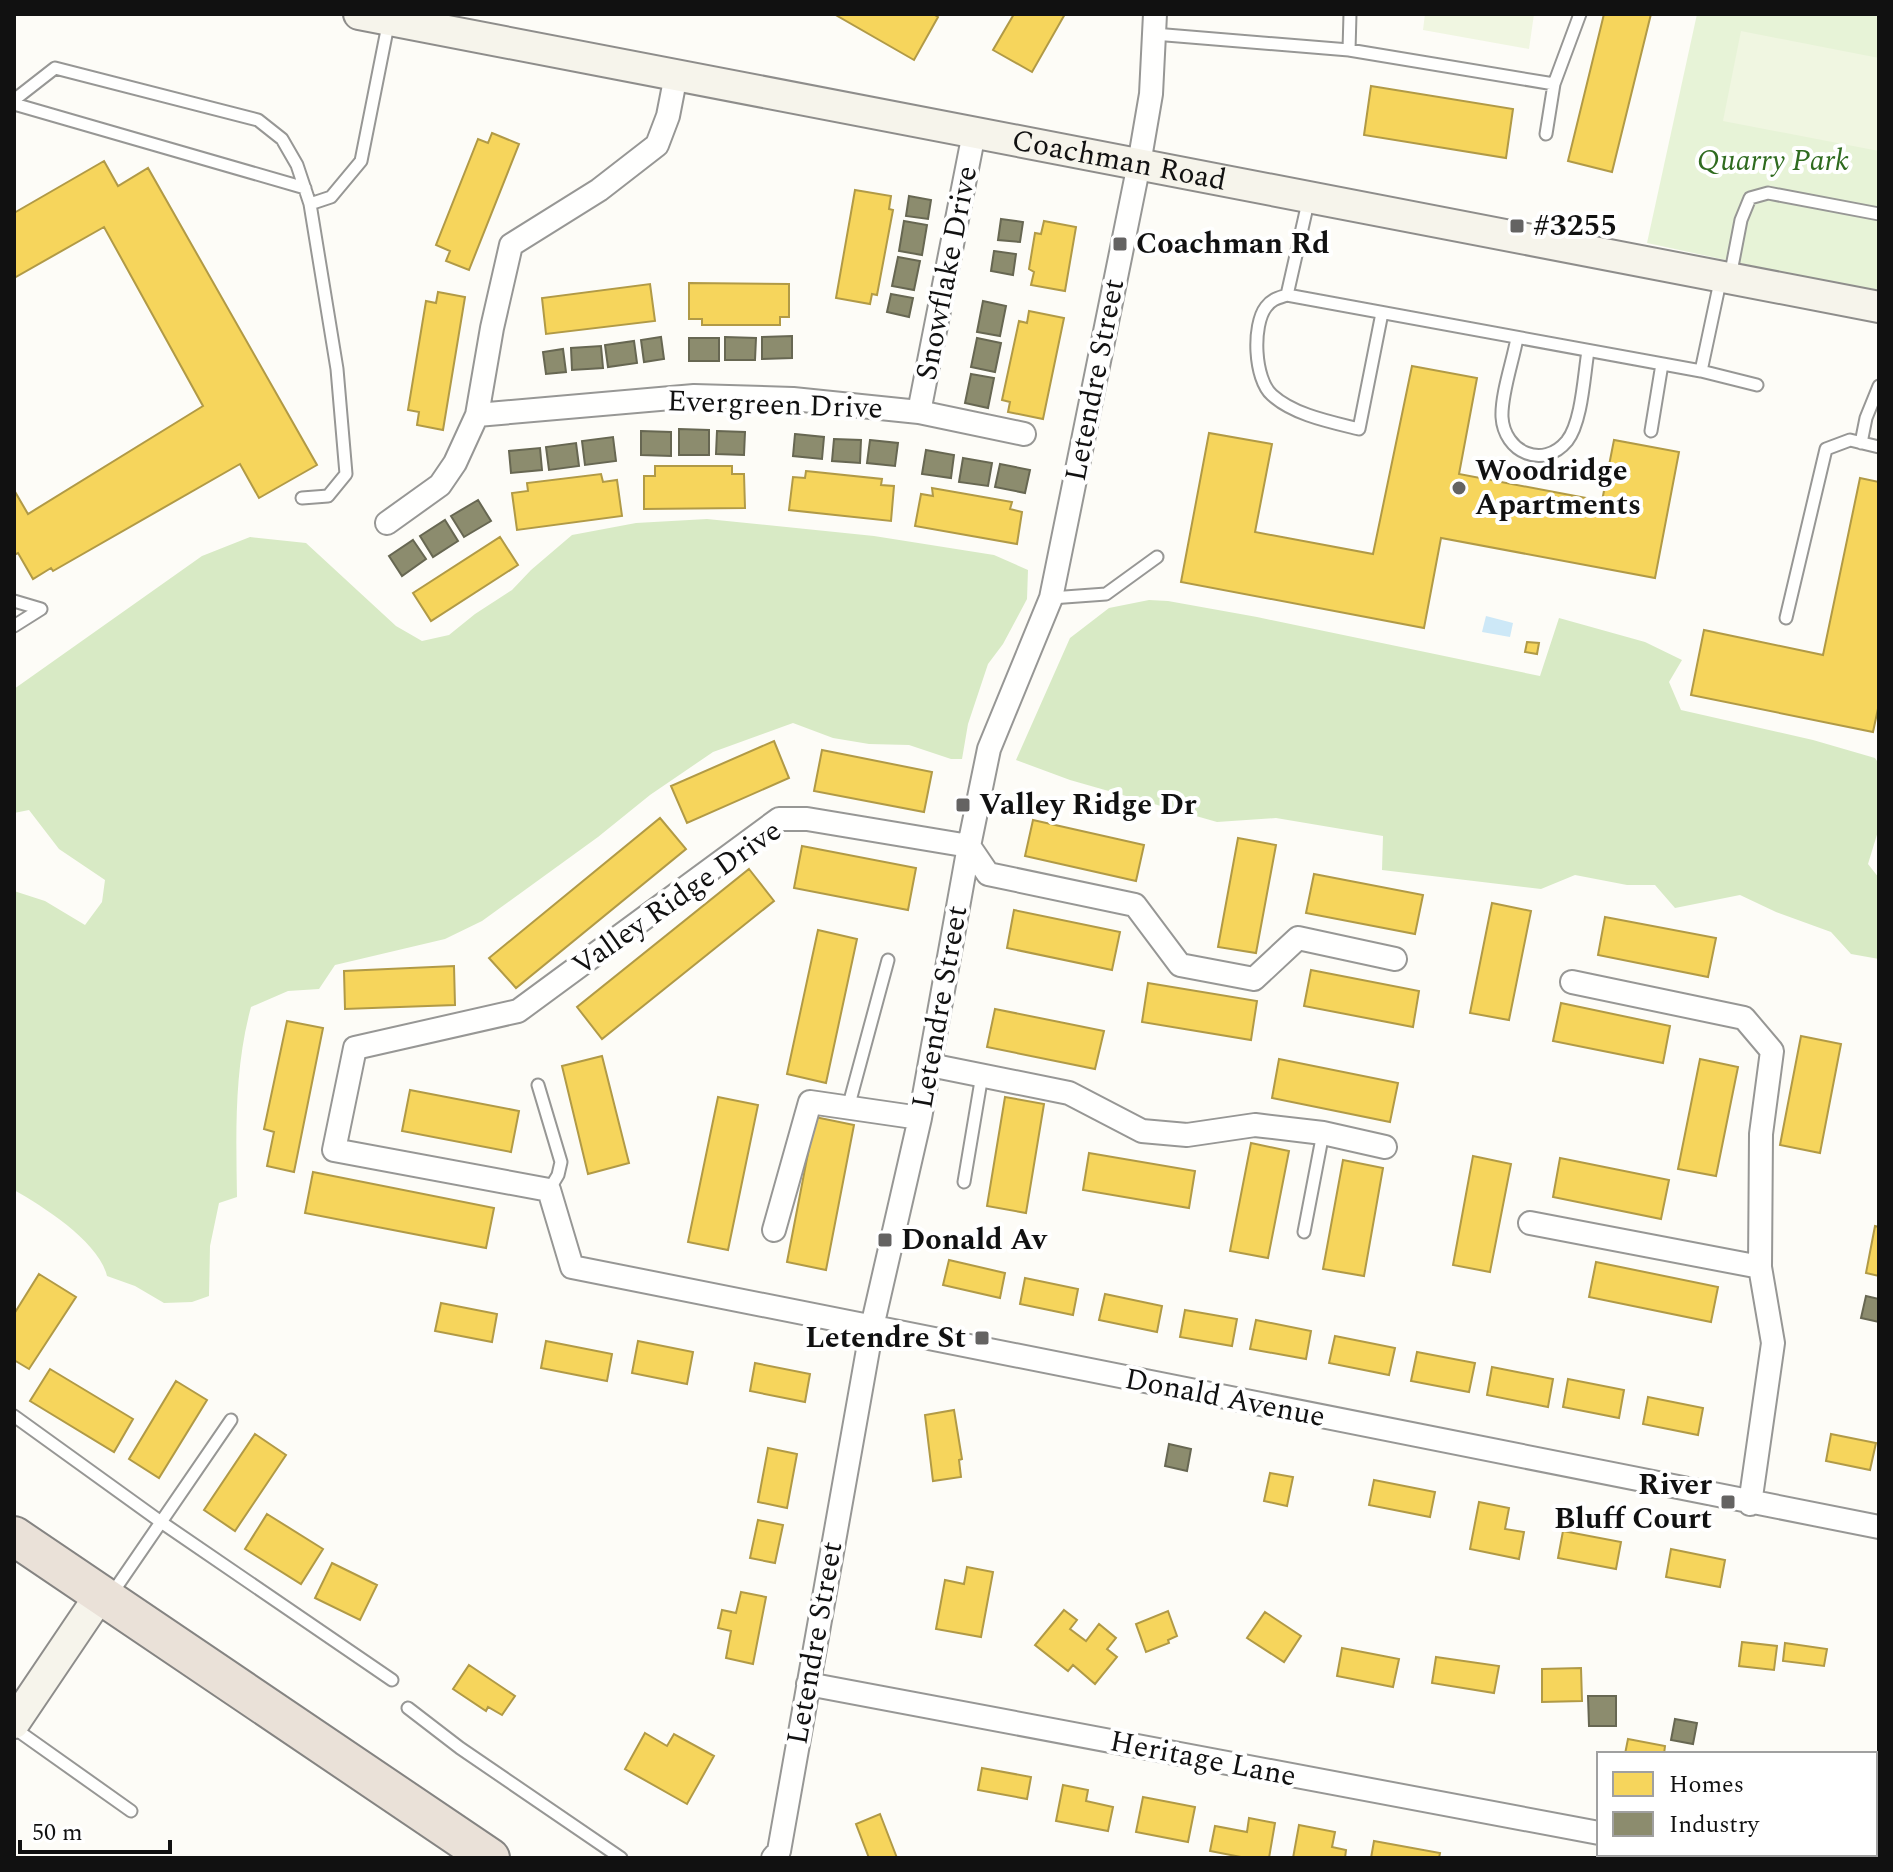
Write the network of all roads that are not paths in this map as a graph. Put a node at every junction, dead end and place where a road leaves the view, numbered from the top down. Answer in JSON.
{"nodes":[{"id":1,"x":359,"y":14,"type":"edge"},
{"id":2,"x":1350,"y":14,"type":"edge"},
{"id":3,"x":1580,"y":14,"type":"edge"},
{"id":4,"x":389,"y":20,"type":"junction"},
{"id":5,"x":1154,"y":24,"type":"edge"},
{"id":6,"x":1349,"y":50,"type":"junction"},
{"id":7,"x":676,"y":75,"type":"junction"},
{"id":8,"x":1554,"y":84,"type":"junction"},
{"id":9,"x":14,"y":102,"type":"edge"},
{"id":10,"x":974,"y":133,"type":"junction"},
{"id":11,"x":1546,"y":134,"type":"dead end"},
{"id":12,"x":1139,"y":164,"type":"junction"},
{"id":13,"x":305,"y":188,"type":"junction"},
{"id":14,"x":1310,"y":197,"type":"junction"},
{"id":15,"x":310,"y":204,"type":"junction"},
{"id":16,"x":1879,"y":214,"type":"edge"},
{"id":17,"x":1725,"y":277,"type":"junction"},
{"id":18,"x":1287,"y":295,"type":"junction"},
{"id":19,"x":1879,"y":307,"type":"edge"},
{"id":20,"x":1382,"y":313,"type":"junction"},
{"id":21,"x":1517,"y":338,"type":"junction"},
{"id":22,"x":1588,"y":351,"type":"junction"},
{"id":23,"x":1662,"y":364,"type":"junction"},
{"id":24,"x":1701,"y":371,"type":"junction"},
{"id":25,"x":1757,"y":385,"type":"dead end"},
{"id":26,"x":1879,"y":386,"type":"edge"},
{"id":27,"x":919,"y":412,"type":"junction"},
{"id":28,"x":477,"y":415,"type":"junction"},
{"id":29,"x":1651,"y":431,"type":"dead end"},
{"id":30,"x":1024,"y":434,"type":"dead end"},
{"id":31,"x":1861,"y":443,"type":"junction"},
{"id":32,"x":1879,"y":447,"type":"edge"},
{"id":33,"x":302,"y":498,"type":"dead end"},
{"id":34,"x":387,"y":523,"type":"dead end"},
{"id":35,"x":1157,"y":557,"type":"dead end"},
{"id":36,"x":1051,"y":598,"type":"junction"},
{"id":37,"x":14,"y":601,"type":"edge"},
{"id":38,"x":1786,"y":618,"type":"dead end"},
{"id":39,"x":14,"y":626,"type":"edge"},
{"id":40,"x":969,"y":846,"type":"junction"},
{"id":41,"x":1395,"y":959,"type":"dead end"},
{"id":42,"x":888,"y":960,"type":"dead end"},
{"id":43,"x":1572,"y":982,"type":"dead end"},
{"id":44,"x":930,"y":1065,"type":"junction"},
{"id":45,"x":982,"y":1075,"type":"junction"},
{"id":46,"x":538,"y":1085,"type":"dead end"},
{"id":47,"x":848,"y":1108,"type":"junction"},
{"id":48,"x":920,"y":1118,"type":"junction"},
{"id":49,"x":1323,"y":1133,"type":"junction"},
{"id":50,"x":1385,"y":1147,"type":"dead end"},
{"id":51,"x":964,"y":1182,"type":"dead end"},
{"id":52,"x":549,"y":1190,"type":"junction"},
{"id":53,"x":1530,"y":1223,"type":"dead end"},
{"id":54,"x":774,"y":1230,"type":"dead end"},
{"id":55,"x":1304,"y":1232,"type":"dead end"},
{"id":56,"x":1760,"y":1267,"type":"junction"},
{"id":57,"x":872,"y":1327,"type":"junction"},
{"id":58,"x":14,"y":1416,"type":"edge"},
{"id":59,"x":231,"y":1420,"type":"dead end"},
{"id":60,"x":1750,"y":1504,"type":"junction"},
{"id":61,"x":161,"y":1522,"type":"junction"},
{"id":62,"x":1879,"y":1527,"type":"edge"},
{"id":63,"x":14,"y":1536,"type":"edge"},
{"id":64,"x":105,"y":1596,"type":"junction"},
{"id":65,"x":392,"y":1680,"type":"dead end"},
{"id":66,"x":808,"y":1684,"type":"junction"},
{"id":67,"x":408,"y":1708,"type":"dead end"},
{"id":68,"x":14,"y":1725,"type":"edge"},
{"id":69,"x":131,"y":1811,"type":"dead end"},
{"id":70,"x":1597,"y":1833,"type":"edge"},
{"id":71,"x":490,"y":1858,"type":"edge"},
{"id":72,"x":621,"y":1858,"type":"edge"},
{"id":73,"x":773,"y":1858,"type":"edge"}],
"edges":[{"from":1,"to":4,"type":"street","name":"Coachman Road"},
{"from":2,"to":6,"type":"lane"},
{"from":3,"to":8,"type":"lane"},
{"from":4,"to":7,"type":"street","name":"Coachman Road"},
{"from":4,"to":15,"type":"lane"},
{"from":5,"to":6,"type":"lane"},
{"from":5,"to":12,"type":"street","name":"Letendre Street"},
{"from":6,"to":8,"type":"lane"},
{"from":7,"to":10,"type":"street","name":"Coachman Road"},
{"from":7,"to":28,"type":"street"},
{"from":8,"to":11,"type":"lane"},
{"from":9,"to":13,"type":"lane"},
{"from":9,"to":13,"type":"lane"},
{"from":10,"to":12,"type":"street","name":"Coachman Road"},
{"from":10,"to":27,"type":"street","name":"Snowflake Drive"},
{"from":12,"to":14,"type":"street","name":"Coachman Road"},
{"from":12,"to":36,"type":"street","name":"Letendre Street"},
{"from":13,"to":15,"type":"lane"},
{"from":14,"to":17,"type":"street","name":"Coachman Road"},
{"from":14,"to":18,"type":"lane"},
{"from":15,"to":33,"type":"lane"},
{"from":16,"to":17,"type":"lane"},
{"from":17,"to":19,"type":"street","name":"Coachman Road"},
{"from":17,"to":24,"type":"lane"},
{"from":18,"to":20,"type":"lane"},
{"from":18,"to":20,"type":"lane"},
{"from":20,"to":21,"type":"lane"},
{"from":21,"to":22,"type":"lane"},
{"from":21,"to":22,"type":"lane"},
{"from":22,"to":23,"type":"lane"},
{"from":23,"to":24,"type":"lane"},
{"from":23,"to":29,"type":"lane"},
{"from":24,"to":25,"type":"lane"},
{"from":26,"to":31,"type":"lane"},
{"from":27,"to":28,"type":"street","name":"Evergreen Drive"},
{"from":27,"to":30,"type":"street","name":"Evergreen Drive"},
{"from":28,"to":34,"type":"street"},
{"from":31,"to":32,"type":"lane"},
{"from":31,"to":38,"type":"lane"},
{"from":35,"to":36,"type":"lane"},
{"from":36,"to":40,"type":"street","name":"Letendre Street"},
{"from":37,"to":39,"type":"lane"},
{"from":40,"to":41,"type":"street"},
{"from":40,"to":44,"type":"street","name":"Letendre Street"},
{"from":40,"to":52,"type":"street","name":"Valley Ridge Drive"},
{"from":42,"to":47,"type":"lane"},
{"from":43,"to":56,"type":"street"},
{"from":44,"to":45,"type":"street"},
{"from":44,"to":48,"type":"street","name":"Letendre Street"},
{"from":45,"to":49,"type":"street"},
{"from":45,"to":51,"type":"lane"},
{"from":46,"to":52,"type":"lane"},
{"from":47,"to":48,"type":"street"},
{"from":47,"to":54,"type":"street"},
{"from":48,"to":57,"type":"street","name":"Letendre Street"},
{"from":49,"to":50,"type":"street"},
{"from":49,"to":55,"type":"lane"},
{"from":52,"to":57,"type":"street","name":"Donald Avenue"},
{"from":53,"to":56,"type":"street"},
{"from":56,"to":60,"type":"street"},
{"from":57,"to":60,"type":"street","name":"Donald Avenue"},
{"from":57,"to":66,"type":"street","name":"Letendre Street"},
{"from":58,"to":61,"type":"lane"},
{"from":59,"to":61,"type":"lane"},
{"from":60,"to":62,"type":"street","name":"Donald Avenue"},
{"from":61,"to":64,"type":"lane"},
{"from":61,"to":65,"type":"lane"},
{"from":63,"to":64,"type":"highway"},
{"from":64,"to":68,"type":"street"},
{"from":64,"to":71,"type":"highway"},
{"from":66,"to":70,"type":"street","name":"Heritage Lane"},
{"from":66,"to":73,"type":"street","name":"Letendre Street"},
{"from":67,"to":72,"type":"lane"},
{"from":68,"to":69,"type":"lane"}]}
